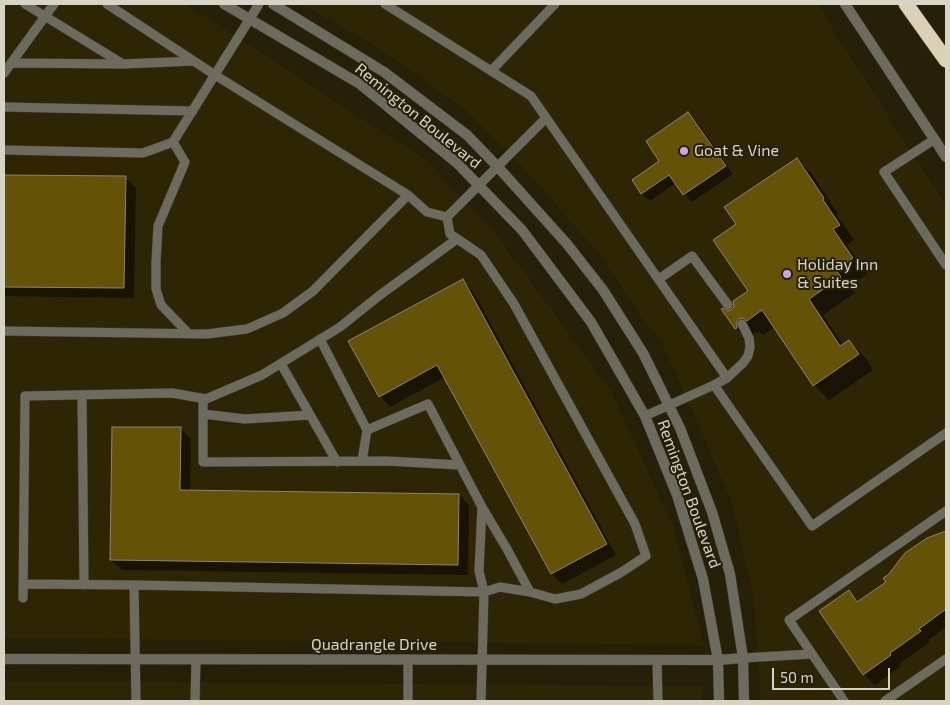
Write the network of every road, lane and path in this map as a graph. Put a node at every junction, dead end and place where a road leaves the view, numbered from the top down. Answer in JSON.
{"nodes":[{"id":1,"x":25,"y":4,"type":"edge"},
{"id":2,"x":54,"y":4,"type":"edge"},
{"id":3,"x":107,"y":4,"type":"edge"},
{"id":4,"x":224,"y":4,"type":"edge"},
{"id":5,"x":259,"y":4,"type":"edge"},
{"id":6,"x":273,"y":4,"type":"edge"},
{"id":7,"x":385,"y":4,"type":"edge"},
{"id":8,"x":555,"y":4,"type":"edge"},
{"id":9,"x":845,"y":4,"type":"edge"},
{"id":10,"x":906,"y":4,"type":"edge"},
{"id":11,"x":45,"y":17,"type":"junction"},
{"id":12,"x":249,"y":19,"type":"junction"},
{"id":13,"x":946,"y":60,"type":"edge"},
{"id":14,"x":194,"y":61,"type":"junction"},
{"id":15,"x":11,"y":62,"type":"junction"},
{"id":16,"x":123,"y":64,"type":"junction"},
{"id":17,"x":491,"y":71,"type":"junction"},
{"id":18,"x":4,"y":73,"type":"edge"},
{"id":19,"x":215,"y":75,"type":"junction"},
{"id":20,"x":4,"y":107,"type":"edge"},
{"id":21,"x":193,"y":110,"type":"junction"},
{"id":22,"x":546,"y":118,"type":"junction"},
{"id":23,"x":935,"y":139,"type":"junction"},
{"id":24,"x":173,"y":142,"type":"junction"},
{"id":25,"x":4,"y":150,"type":"edge"},
{"id":26,"x":946,"y":157,"type":"edge"},
{"id":27,"x":497,"y":166,"type":"junction"},
{"id":28,"x":478,"y":185,"type":"junction"},
{"id":29,"x":408,"y":195,"type":"junction"},
{"id":30,"x":447,"y":217,"type":"junction"},
{"id":31,"x":458,"y":239,"type":"junction"},
{"id":32,"x":946,"y":265,"type":"edge"},
{"id":33,"x":659,"y":279,"type":"junction"},
{"id":34,"x":728,"y":305,"type":"dead end"},
{"id":35,"x":742,"y":324,"type":"dead end"},
{"id":36,"x":4,"y":331,"type":"edge"},
{"id":37,"x":188,"y":334,"type":"junction"},
{"id":38,"x":320,"y":340,"type":"junction"},
{"id":39,"x":281,"y":364,"type":"junction"},
{"id":40,"x":727,"y":378,"type":"junction"},
{"id":41,"x":714,"y":385,"type":"junction"},
{"id":42,"x":82,"y":396,"type":"junction"},
{"id":43,"x":203,"y":399,"type":"junction"},
{"id":44,"x":669,"y":405,"type":"junction"},
{"id":45,"x":203,"y":414,"type":"junction"},
{"id":46,"x":310,"y":415,"type":"junction"},
{"id":47,"x":645,"y":416,"type":"junction"},
{"id":48,"x":367,"y":430,"type":"junction"},
{"id":49,"x":946,"y":433,"type":"edge"},
{"id":50,"x":362,"y":461,"type":"junction"},
{"id":51,"x":337,"y":462,"type":"junction"},
{"id":52,"x":460,"y":465,"type":"junction"},
{"id":53,"x":482,"y":507,"type":"junction"},
{"id":54,"x":946,"y":511,"type":"edge"},
{"id":55,"x":23,"y":584,"type":"junction"},
{"id":56,"x":84,"y":585,"type":"junction"},
{"id":57,"x":134,"y":585,"type":"junction"},
{"id":58,"x":484,"y":592,"type":"junction"},
{"id":59,"x":530,"y":592,"type":"junction"},
{"id":60,"x":23,"y":598,"type":"dead end"},
{"id":61,"x":812,"y":654,"type":"junction"},
{"id":62,"x":743,"y":658,"type":"junction"},
{"id":63,"x":4,"y":659,"type":"edge"},
{"id":64,"x":136,"y":659,"type":"junction"},
{"id":65,"x":196,"y":659,"type":"junction"},
{"id":66,"x":946,"y":659,"type":"edge"},
{"id":67,"x":408,"y":660,"type":"junction"},
{"id":68,"x":482,"y":660,"type":"junction"},
{"id":69,"x":657,"y":660,"type":"junction"},
{"id":70,"x":718,"y":660,"type":"junction"},
{"id":71,"x":136,"y":701,"type":"edge"},
{"id":72,"x":195,"y":701,"type":"edge"},
{"id":73,"x":408,"y":701,"type":"edge"},
{"id":74,"x":481,"y":701,"type":"edge"},
{"id":75,"x":658,"y":701,"type":"edge"},
{"id":76,"x":719,"y":701,"type":"edge"},
{"id":77,"x":744,"y":701,"type":"edge"},
{"id":78,"x":844,"y":701,"type":"edge"},
{"id":79,"x":885,"y":701,"type":"edge"}],
"edges":[{"from":1,"to":11,"type":"lane"},
{"from":2,"to":11,"type":"lane"},
{"from":3,"to":14,"type":"lane"},
{"from":4,"to":12,"type":"street","name":"Remington Boulevard"},
{"from":5,"to":12,"type":"lane"},
{"from":6,"to":27,"type":"street","name":"Remington Boulevard"},
{"from":7,"to":17,"type":"lane"},
{"from":8,"to":17,"type":"lane"},
{"from":9,"to":23,"type":"street"},
{"from":10,"to":13,"type":"highway"},
{"from":11,"to":15,"type":"lane"},
{"from":11,"to":16,"type":"lane"},
{"from":12,"to":19,"type":"lane"},
{"from":12,"to":28,"type":"street","name":"Remington Boulevard"},
{"from":14,"to":16,"type":"lane"},
{"from":14,"to":19,"type":"lane"},
{"from":15,"to":16,"type":"lane"},
{"from":15,"to":18,"type":"lane"},
{"from":17,"to":22,"type":"lane"},
{"from":19,"to":21,"type":"lane"},
{"from":19,"to":29,"type":"lane"},
{"from":20,"to":21,"type":"lane"},
{"from":21,"to":24,"type":"lane"},
{"from":22,"to":27,"type":"lane"},
{"from":22,"to":33,"type":"lane"},
{"from":23,"to":26,"type":"street"},
{"from":23,"to":32,"type":"lane"},
{"from":24,"to":25,"type":"lane"},
{"from":24,"to":37,"type":"lane"},
{"from":27,"to":28,"type":"lane"},
{"from":27,"to":44,"type":"street","name":"Remington Boulevard"},
{"from":28,"to":30,"type":"lane"},
{"from":28,"to":47,"type":"street","name":"Remington Boulevard"},
{"from":29,"to":30,"type":"lane"},
{"from":29,"to":37,"type":"lane"},
{"from":30,"to":31,"type":"lane"},
{"from":31,"to":38,"type":"lane"},
{"from":31,"to":59,"type":"lane"},
{"from":33,"to":34,"type":"lane"},
{"from":33,"to":40,"type":"lane"},
{"from":35,"to":40,"type":"lane"},
{"from":36,"to":37,"type":"lane"},
{"from":38,"to":39,"type":"lane"},
{"from":38,"to":48,"type":"lane"},
{"from":39,"to":43,"type":"lane"},
{"from":39,"to":46,"type":"lane"},
{"from":40,"to":41,"type":"lane"},
{"from":41,"to":44,"type":"lane"},
{"from":41,"to":49,"type":"lane"},
{"from":42,"to":43,"type":"lane"},
{"from":42,"to":55,"type":"lane"},
{"from":42,"to":56,"type":"lane"},
{"from":43,"to":45,"type":"lane"},
{"from":44,"to":47,"type":"lane"},
{"from":44,"to":62,"type":"street","name":"Remington Boulevard"},
{"from":45,"to":46,"type":"lane"},
{"from":45,"to":51,"type":"lane"},
{"from":46,"to":51,"type":"lane"},
{"from":47,"to":70,"type":"street","name":"Remington Boulevard"},
{"from":48,"to":50,"type":"lane"},
{"from":48,"to":52,"type":"lane"},
{"from":50,"to":51,"type":"lane"},
{"from":50,"to":52,"type":"lane"},
{"from":52,"to":53,"type":"lane"},
{"from":53,"to":58,"type":"lane"},
{"from":53,"to":59,"type":"lane"},
{"from":54,"to":61,"type":"lane"},
{"from":55,"to":56,"type":"lane"},
{"from":55,"to":60,"type":"lane"},
{"from":56,"to":57,"type":"lane"},
{"from":57,"to":58,"type":"lane"},
{"from":57,"to":64,"type":"lane"},
{"from":58,"to":59,"type":"lane"},
{"from":58,"to":68,"type":"lane"},
{"from":61,"to":62,"type":"lane"},
{"from":61,"to":78,"type":"lane"},
{"from":62,"to":70,"type":"street","name":"Quadrangle Drive"},
{"from":62,"to":77,"type":"street","name":"Remington Boulevard"},
{"from":63,"to":64,"type":"street","name":"Quadrangle Drive"},
{"from":64,"to":65,"type":"street","name":"Quadrangle Drive"},
{"from":64,"to":71,"type":"lane"},
{"from":65,"to":67,"type":"street","name":"Quadrangle Drive"},
{"from":65,"to":72,"type":"lane"},
{"from":66,"to":79,"type":"lane"},
{"from":67,"to":68,"type":"street","name":"Quadrangle Drive"},
{"from":67,"to":73,"type":"lane"},
{"from":68,"to":69,"type":"street","name":"Quadrangle Drive"},
{"from":68,"to":74,"type":"lane"},
{"from":69,"to":70,"type":"street","name":"Quadrangle Drive"},
{"from":69,"to":75,"type":"lane"},
{"from":70,"to":76,"type":"street","name":"Remington Boulevard"}]}
